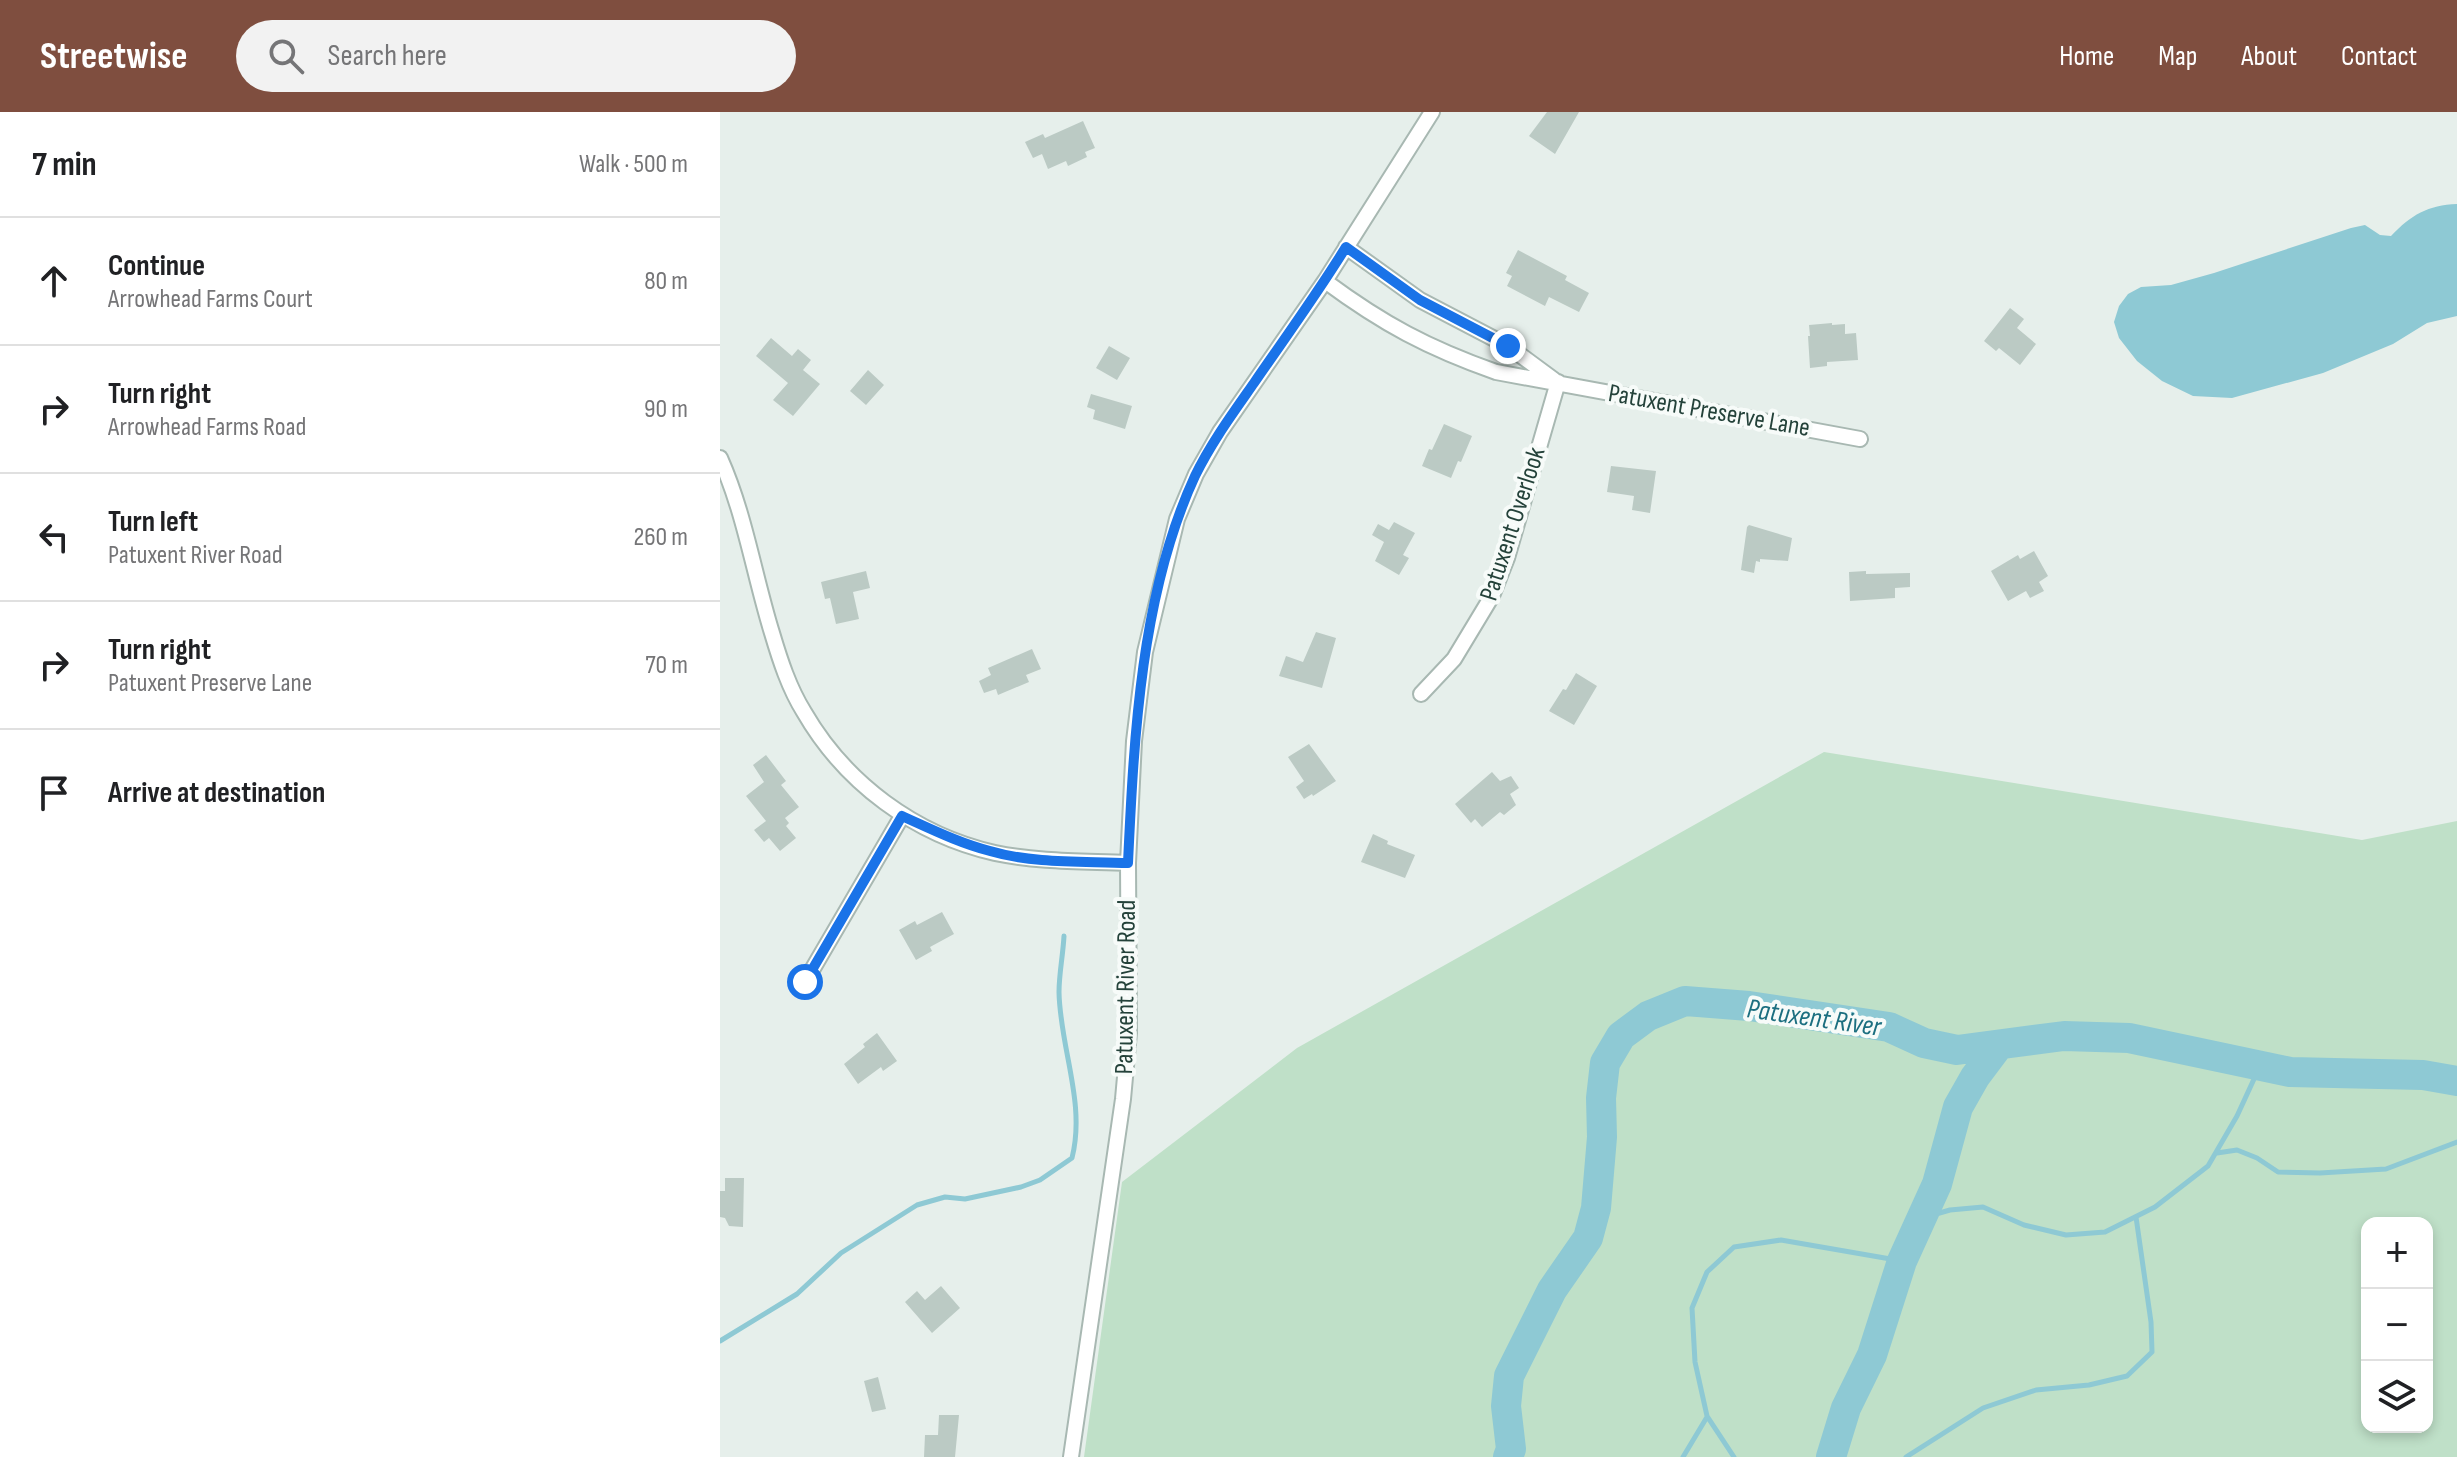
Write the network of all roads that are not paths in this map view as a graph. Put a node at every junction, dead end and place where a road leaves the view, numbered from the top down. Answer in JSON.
{"nodes":[{"id":1,"x":1432,"y":112,"type":"edge"},
{"id":2,"x":1346,"y":247,"type":"junction"},
{"id":3,"x":1325,"y":281,"type":"junction"},
{"id":4,"x":1558,"y":382,"type":"junction"},
{"id":5,"x":1860,"y":439,"type":"dead end"},
{"id":6,"x":720,"y":458,"type":"edge"},
{"id":7,"x":1421,"y":694,"type":"dead end"},
{"id":8,"x":902,"y":816,"type":"junction"},
{"id":9,"x":1128,"y":863,"type":"junction"},
{"id":10,"x":805,"y":982,"type":"dead end"},
{"id":11,"x":1071,"y":1457,"type":"edge"}],
"edges":[{"from":1,"to":2,"type":"street","name":"Patuxent River Road"},
{"from":2,"to":3,"type":"street","name":"Patuxent River Road"},
{"from":2,"to":4,"type":"street","name":"Patuxent Preserve Lane"},
{"from":3,"to":4,"type":"street","name":"Patuxent Preserve Lane"},
{"from":3,"to":9,"type":"street","name":"Patuxent River Road"},
{"from":4,"to":5,"type":"street","name":"Patuxent Preserve Lane"},
{"from":4,"to":7,"type":"street","name":"Patuxent Overlook"},
{"from":6,"to":8,"type":"street"},
{"from":8,"to":9,"type":"street"},
{"from":8,"to":10,"type":"street"},
{"from":9,"to":11,"type":"street","name":"Patuxent River Road"}]}
